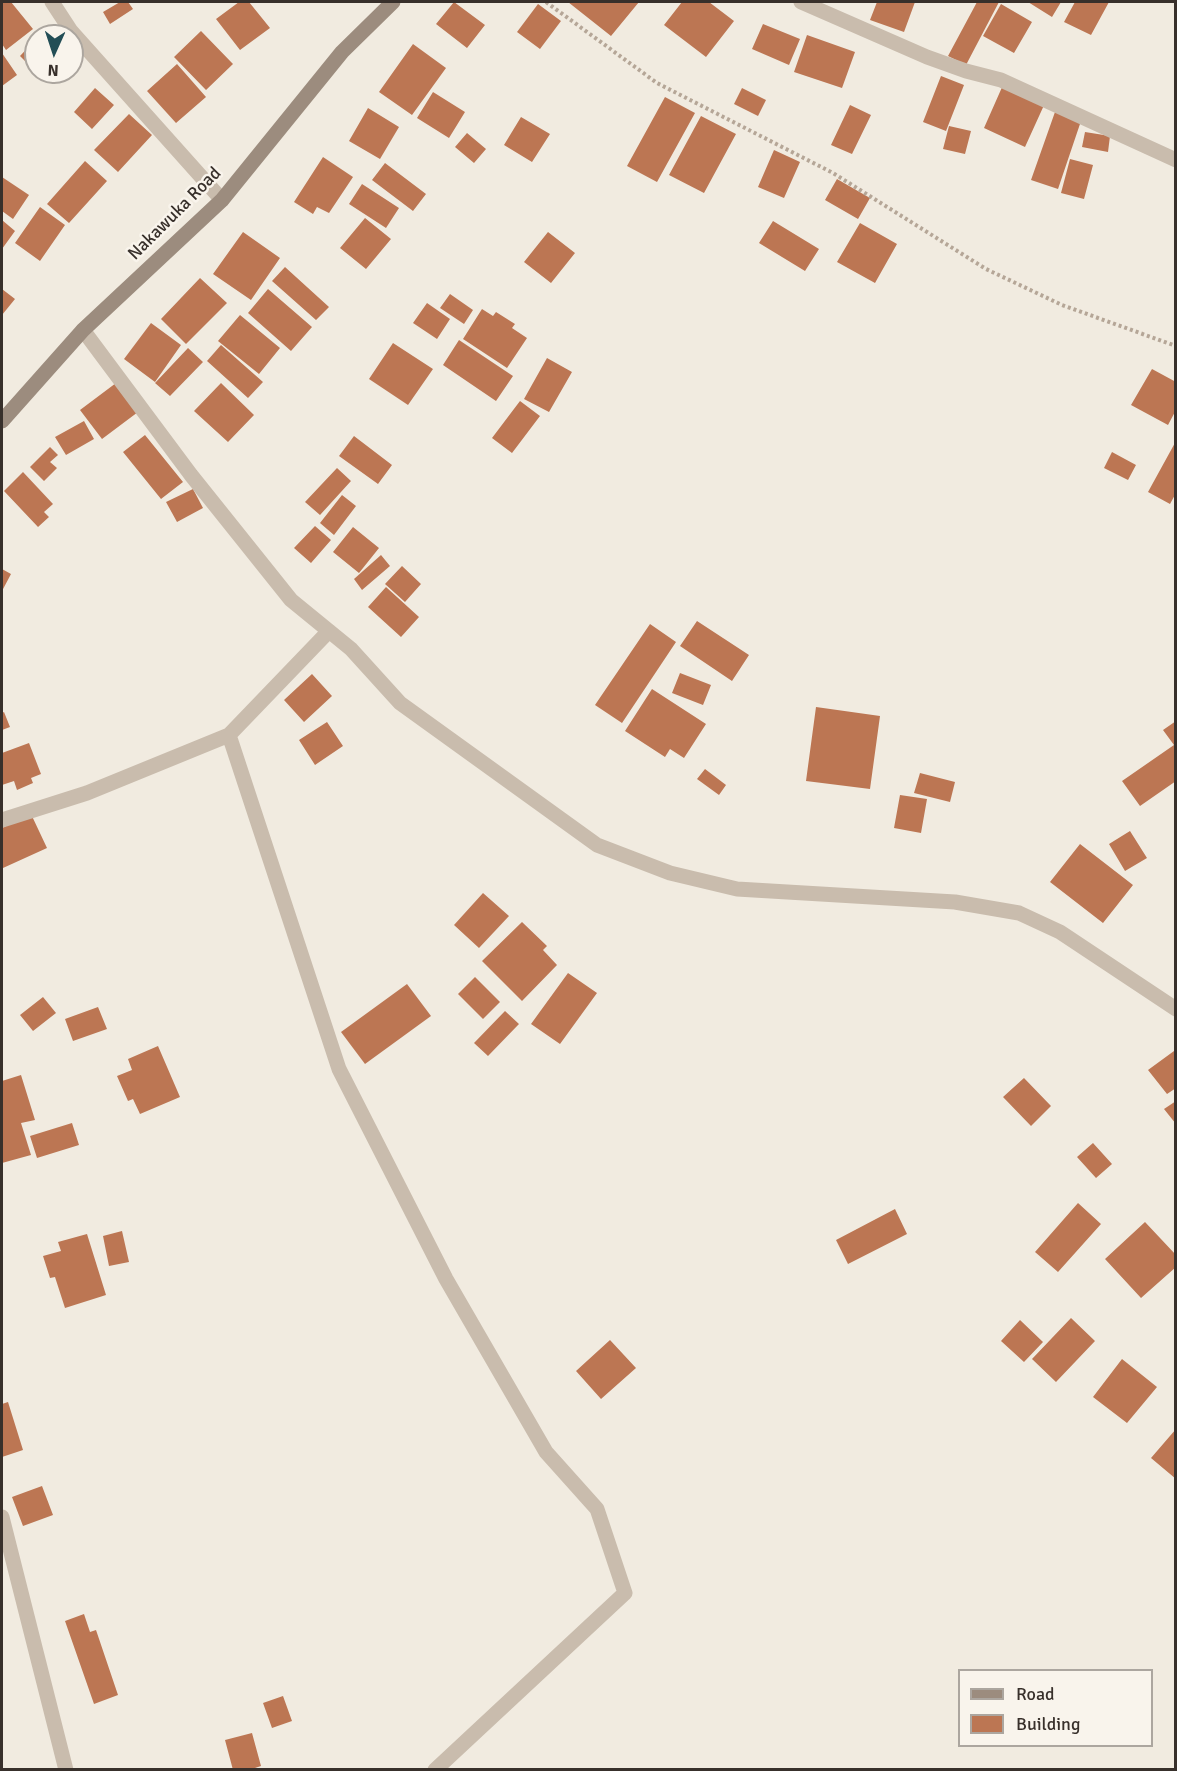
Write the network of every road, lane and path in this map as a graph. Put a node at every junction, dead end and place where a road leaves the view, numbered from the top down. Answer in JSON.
{"nodes":[{"id":1,"x":52,"y":2,"type":"edge"},
{"id":2,"x":393,"y":2,"type":"edge"},
{"id":3,"x":546,"y":2,"type":"edge"},
{"id":4,"x":801,"y":2,"type":"edge"},
{"id":5,"x":1176,"y":160,"type":"edge"},
{"id":6,"x":222,"y":200,"type":"junction"},
{"id":7,"x":83,"y":330,"type":"junction"},
{"id":8,"x":1176,"y":346,"type":"edge"},
{"id":9,"x":2,"y":421,"type":"edge"},
{"id":10,"x":329,"y":631,"type":"junction"},
{"id":11,"x":229,"y":735,"type":"junction"},
{"id":12,"x":2,"y":820,"type":"edge"},
{"id":13,"x":1176,"y":1009,"type":"edge"},
{"id":14,"x":2,"y":1517,"type":"edge"},
{"id":15,"x":66,"y":1770,"type":"edge"},
{"id":16,"x":435,"y":1770,"type":"edge"}],
"edges":[{"from":1,"to":6,"type":"street"},
{"from":2,"to":6,"type":"main road","name":"Nakawuka Road"},
{"from":3,"to":8,"type":"path"},
{"from":4,"to":5,"type":"street"},
{"from":6,"to":7,"type":"main road","name":"Nakawuka Road"},
{"from":7,"to":9,"type":"main road","name":"Nakawuka Road"},
{"from":7,"to":10,"type":"street"},
{"from":10,"to":11,"type":"street"},
{"from":10,"to":13,"type":"street"},
{"from":11,"to":12,"type":"street"},
{"from":11,"to":16,"type":"street"},
{"from":14,"to":15,"type":"street"}]}
